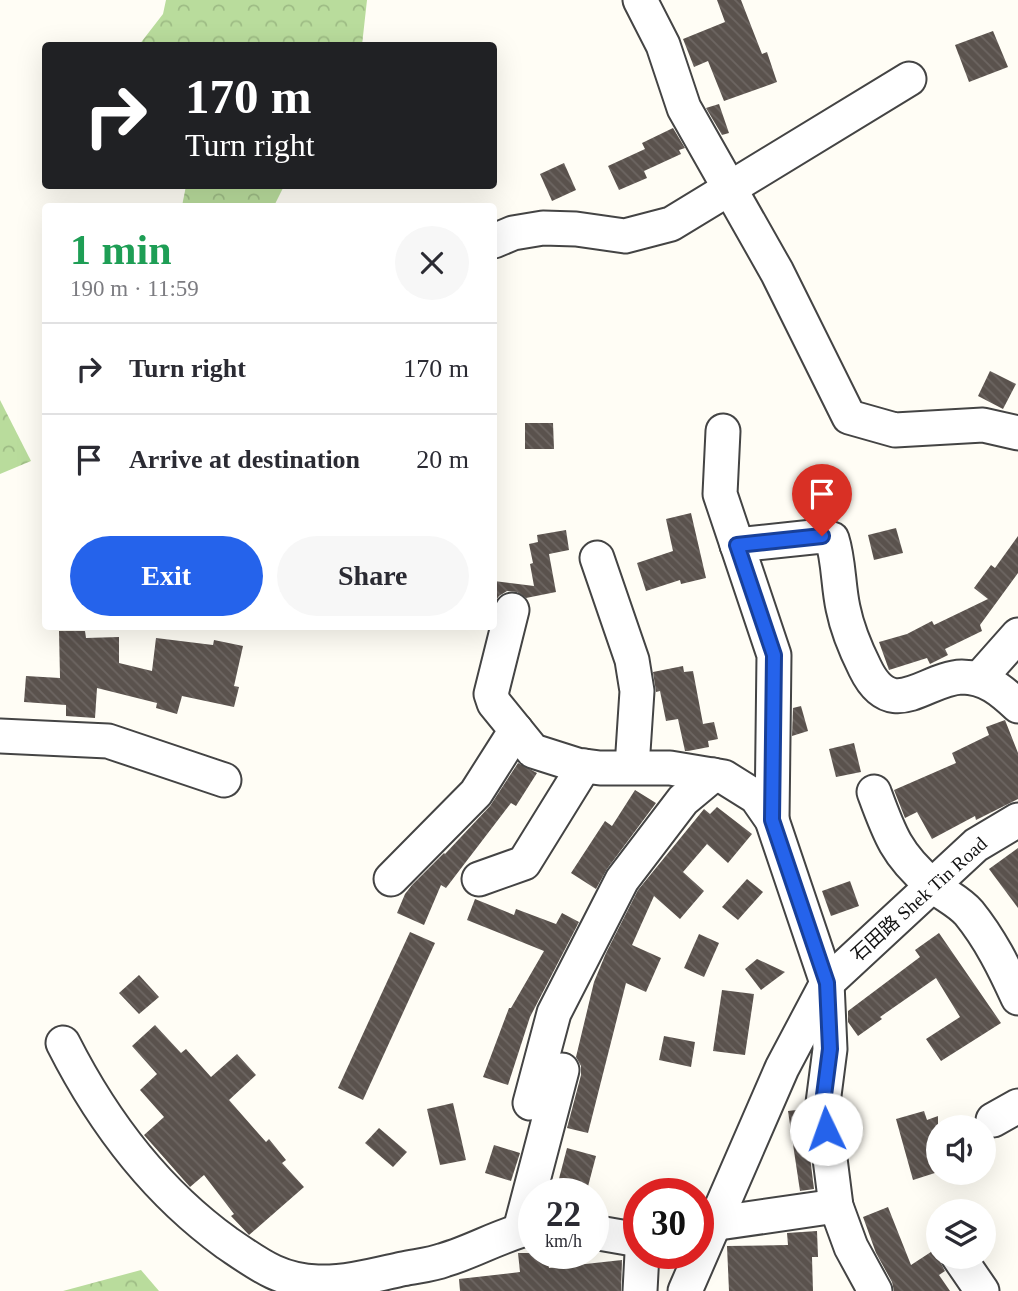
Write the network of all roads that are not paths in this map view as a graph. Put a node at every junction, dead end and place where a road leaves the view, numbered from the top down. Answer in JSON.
{"nodes":[{"id":1,"x":639,"y":0,"type":"edge"},
{"id":2,"x":909,"y":79,"type":"dead end"},
{"id":3,"x":730,"y":189,"type":"junction"},
{"id":4,"x":497,"y":240,"type":"edge"},
{"id":5,"x":723,"y":431,"type":"dead end"},
{"id":6,"x":1018,"y":433,"type":"edge"},
{"id":7,"x":737,"y":545,"type":"junction"},
{"id":8,"x":597,"y":558,"type":"dead end"},
{"id":9,"x":512,"y":610,"type":"dead end"},
{"id":10,"x":1018,"y":635,"type":"edge"},
{"id":11,"x":978,"y":679,"type":"junction"},
{"id":12,"x":1018,"y":706,"type":"edge"},
{"id":13,"x":516,"y":730,"type":"junction"},
{"id":14,"x":0,"y":736,"type":"edge"},
{"id":15,"x":584,"y":766,"type":"junction"},
{"id":16,"x":632,"y":767,"type":"junction"},
{"id":17,"x":713,"y":775,"type":"junction"},
{"id":18,"x":224,"y":780,"type":"dead end"},
{"id":19,"x":874,"y":792,"type":"dead end"},
{"id":20,"x":772,"y":820,"type":"junction"},
{"id":21,"x":1018,"y":820,"type":"edge"},
{"id":22,"x":391,"y":879,"type":"dead end"},
{"id":23,"x":479,"y":879,"type":"dead end"},
{"id":24,"x":931,"y":884,"type":"junction"},
{"id":25,"x":827,"y":983,"type":"junction"},
{"id":26,"x":1018,"y":998,"type":"edge"},
{"id":27,"x":574,"y":1026,"type":"dead end"},
{"id":28,"x":63,"y":1043,"type":"dead end"},
{"id":29,"x":530,"y":1103,"type":"dead end"},
{"id":30,"x":539,"y":1178,"type":"edge"},
{"id":31,"x":836,"y":1206,"type":"junction"},
{"id":32,"x":714,"y":1208,"type":"edge"},
{"id":33,"x":714,"y":1223,"type":"edge"},
{"id":34,"x":518,"y":1232,"type":"edge"},
{"id":35,"x":641,"y":1269,"type":"edge"},
{"id":36,"x":692,"y":1269,"type":"edge"},
{"id":37,"x":967,"y":1269,"type":"edge"},
{"id":38,"x":640,"y":1291,"type":"edge"},
{"id":39,"x":685,"y":1291,"type":"edge"},
{"id":40,"x":875,"y":1291,"type":"edge"},
{"id":41,"x":982,"y":1291,"type":"edge"}],
"edges":[{"from":1,"to":3,"type":"street"},
{"from":2,"to":3,"type":"street"},
{"from":3,"to":4,"type":"street"},
{"from":3,"to":6,"type":"street"},
{"from":5,"to":7,"type":"street"},
{"from":7,"to":11,"type":"street"},
{"from":7,"to":20,"type":"street"},
{"from":8,"to":16,"type":"street"},
{"from":9,"to":13,"type":"street"},
{"from":10,"to":11,"type":"street"},
{"from":11,"to":12,"type":"street"},
{"from":13,"to":15,"type":"street"},
{"from":13,"to":22,"type":"street"},
{"from":14,"to":18,"type":"street"},
{"from":15,"to":16,"type":"street"},
{"from":15,"to":23,"type":"street"},
{"from":16,"to":17,"type":"street"},
{"from":17,"to":20,"type":"street"},
{"from":17,"to":29,"type":"street"},
{"from":19,"to":24,"type":"street"},
{"from":20,"to":25,"type":"street"},
{"from":21,"to":24,"type":"street","name":"石田路 Shek Tin Road"},
{"from":24,"to":25,"type":"street","name":"石田路 Shek Tin Road"},
{"from":24,"to":26,"type":"street"},
{"from":25,"to":31,"type":"street"},
{"from":25,"to":32,"type":"street","name":"石田路 Shek Tin Road"},
{"from":27,"to":30,"type":"street"},
{"from":28,"to":34,"type":"street"},
{"from":31,"to":33,"type":"street"},
{"from":31,"to":40,"type":"street"},
{"from":35,"to":38,"type":"street"},
{"from":36,"to":39,"type":"street","name":"石田路 Shek Tin Road"},
{"from":37,"to":41,"type":"street"}]}
